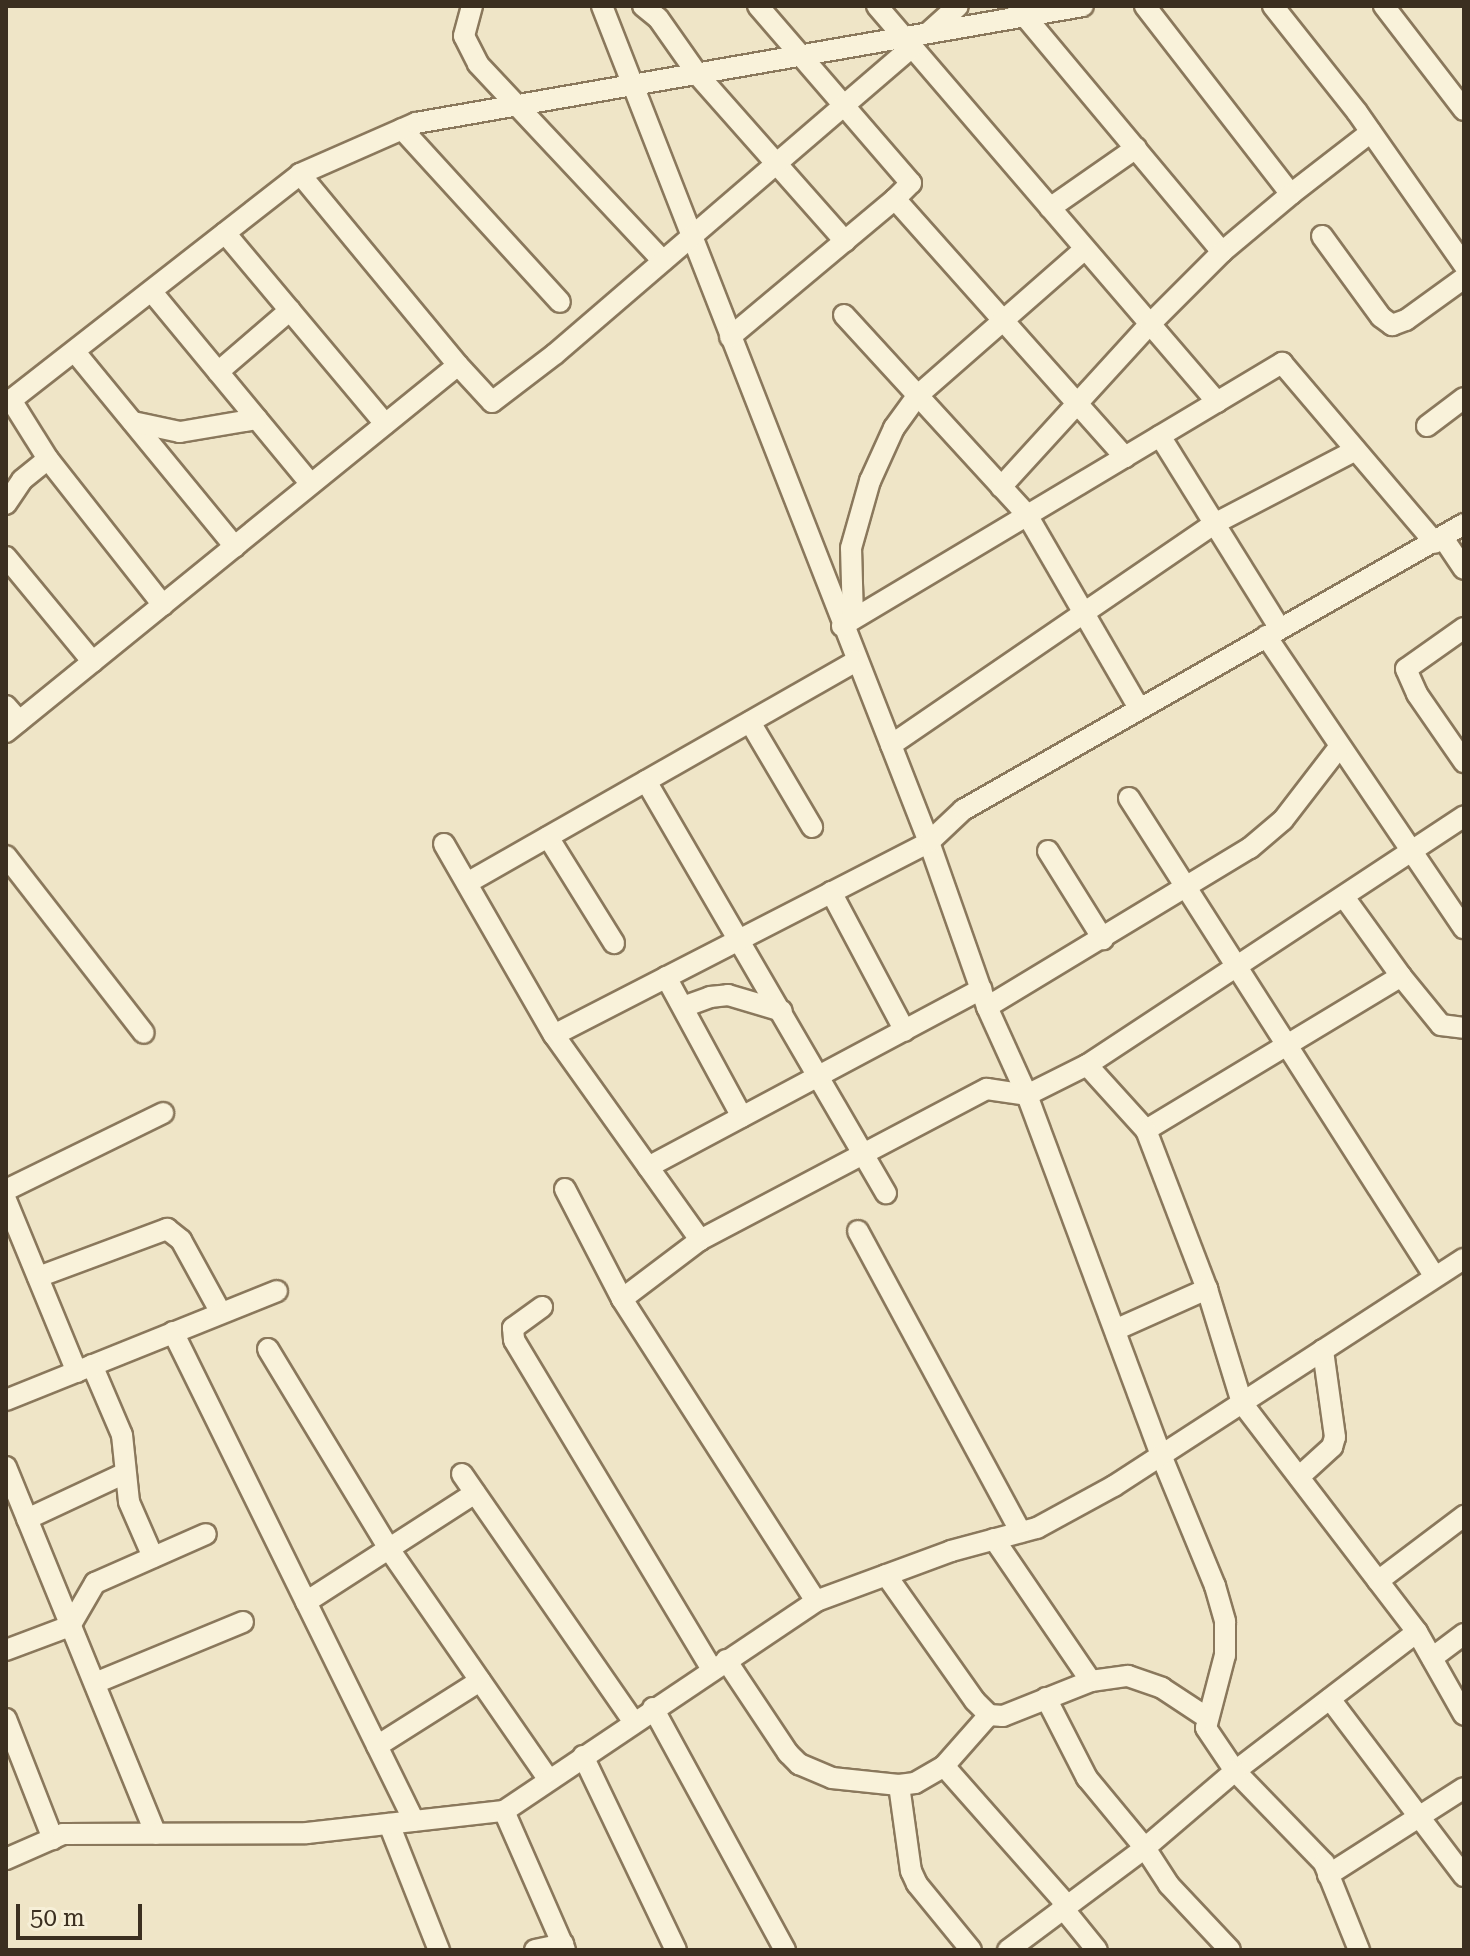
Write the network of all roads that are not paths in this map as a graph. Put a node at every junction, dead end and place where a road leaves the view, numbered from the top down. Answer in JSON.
{"nodes":[{"id":1,"x":472,"y":6,"type":"edge"},
{"id":2,"x":602,"y":6,"type":"edge"},
{"id":3,"x":643,"y":6,"type":"edge"},
{"id":4,"x":758,"y":6,"type":"edge"},
{"id":5,"x":877,"y":6,"type":"edge"},
{"id":6,"x":958,"y":6,"type":"edge"},
{"id":7,"x":1083,"y":6,"type":"edge"},
{"id":8,"x":1145,"y":6,"type":"edge"},
{"id":9,"x":1273,"y":6,"type":"edge"},
{"id":10,"x":1384,"y":6,"type":"edge"},
{"id":11,"x":1020,"y":11,"type":"edge"},
{"id":12,"x":928,"y":33,"type":"junction"},
{"id":13,"x":908,"y":42,"type":"junction"},
{"id":14,"x":802,"y":57,"type":"junction"},
{"id":15,"x":698,"y":75,"type":"junction"},
{"id":16,"x":630,"y":86,"type":"junction"},
{"id":17,"x":515,"y":106,"type":"junction"},
{"id":18,"x":844,"y":106,"type":"junction"},
{"id":19,"x":1464,"y":110,"type":"edge"},
{"id":20,"x":402,"y":129,"type":"junction"},
{"id":21,"x":1371,"y":132,"type":"junction"},
{"id":22,"x":1136,"y":148,"type":"junction"},
{"id":23,"x":777,"y":163,"type":"junction"},
{"id":24,"x":300,"y":174,"type":"junction"},
{"id":25,"x":1291,"y":194,"type":"junction"},
{"id":26,"x":895,"y":199,"type":"junction"},
{"id":27,"x":1050,"y":208,"type":"junction"},
{"id":28,"x":225,"y":233,"type":"junction"},
{"id":29,"x":1322,"y":236,"type":"dead end"},
{"id":30,"x":690,"y":238,"type":"junction"},
{"id":31,"x":845,"y":241,"type":"junction"},
{"id":32,"x":1085,"y":249,"type":"junction"},
{"id":33,"x":1222,"y":252,"type":"junction"},
{"id":34,"x":663,"y":261,"type":"junction"},
{"id":35,"x":1464,"y":265,"type":"edge"},
{"id":36,"x":1464,"y":278,"type":"edge"},
{"id":37,"x":152,"y":292,"type":"junction"},
{"id":38,"x":560,"y":302,"type":"dead end"},
{"id":39,"x":290,"y":310,"type":"junction"},
{"id":40,"x":844,"y":315,"type":"dead end"},
{"id":41,"x":1003,"y":320,"type":"junction"},
{"id":42,"x":1150,"y":324,"type":"junction"},
{"id":43,"x":730,"y":337,"type":"junction"},
{"id":44,"x":75,"y":352,"type":"junction"},
{"id":45,"x":458,"y":365,"type":"junction"},
{"id":46,"x":218,"y":372,"type":"junction"},
{"id":47,"x":917,"y":396,"type":"junction"},
{"id":48,"x":1464,"y":398,"type":"edge"},
{"id":49,"x":9,"y":402,"type":"edge"},
{"id":50,"x":1217,"y":402,"type":"junction"},
{"id":51,"x":1078,"y":404,"type":"junction"},
{"id":52,"x":257,"y":419,"type":"junction"},
{"id":53,"x":133,"y":422,"type":"junction"},
{"id":54,"x":385,"y":424,"type":"junction"},
{"id":55,"x":1427,"y":426,"type":"dead end"},
{"id":56,"x":1160,"y":436,"type":"junction"},
{"id":57,"x":1356,"y":450,"type":"junction"},
{"id":58,"x":1125,"y":457,"type":"junction"},
{"id":59,"x":48,"y":459,"type":"junction"},
{"id":60,"x":311,"y":484,"type":"junction"},
{"id":61,"x":1001,"y":487,"type":"junction"},
{"id":62,"x":6,"y":504,"type":"edge"},
{"id":63,"x":1027,"y":515,"type":"junction"},
{"id":64,"x":1464,"y":524,"type":"edge"},
{"id":65,"x":1212,"y":525,"type":"junction"},
{"id":66,"x":1439,"y":541,"type":"junction"},
{"id":67,"x":235,"y":547,"type":"junction"},
{"id":68,"x":6,"y":557,"type":"edge"},
{"id":69,"x":1464,"y":569,"type":"edge"},
{"id":70,"x":163,"y":605,"type":"junction"},
{"id":71,"x":1084,"y":614,"type":"junction"},
{"id":72,"x":848,"y":622,"type":"junction"},
{"id":73,"x":1464,"y":628,"type":"edge"},
{"id":74,"x":1273,"y":632,"type":"junction"},
{"id":75,"x":856,"y":661,"type":"junction"},
{"id":76,"x":93,"y":662,"type":"junction"},
{"id":77,"x":1139,"y":708,"type":"junction"},
{"id":78,"x":10,"y":720,"type":"edge"},
{"id":79,"x":750,"y":722,"type":"junction"},
{"id":80,"x":891,"y":745,"type":"junction"},
{"id":81,"x":1340,"y":746,"type":"junction"},
{"id":82,"x":1464,"y":762,"type":"edge"},
{"id":83,"x":646,"y":781,"type":"junction"},
{"id":84,"x":1129,"y":798,"type":"dead end"},
{"id":85,"x":1464,"y":816,"type":"edge"},
{"id":86,"x":812,"y":827,"type":"dead end"},
{"id":87,"x":548,"y":837,"type":"junction"},
{"id":88,"x":929,"y":842,"type":"junction"},
{"id":89,"x":444,"y":844,"type":"dead end"},
{"id":90,"x":1048,"y":851,"type":"dead end"},
{"id":91,"x":1411,"y":851,"type":"junction"},
{"id":92,"x":6,"y":856,"type":"edge"},
{"id":93,"x":467,"y":883,"type":"junction"},
{"id":94,"x":1187,"y":889,"type":"junction"},
{"id":95,"x":831,"y":892,"type":"junction"},
{"id":96,"x":1344,"y":897,"type":"junction"},
{"id":97,"x":1464,"y":928,"type":"edge"},
{"id":98,"x":740,"y":939,"type":"junction"},
{"id":99,"x":1103,"y":939,"type":"junction"},
{"id":100,"x":614,"y":943,"type":"dead end"},
{"id":101,"x":1237,"y":967,"type":"junction"},
{"id":102,"x":1401,"y":976,"type":"junction"},
{"id":103,"x":666,"y":977,"type":"junction"},
{"id":104,"x":984,"y":998,"type":"junction"},
{"id":105,"x":683,"y":1007,"type":"junction"},
{"id":106,"x":782,"y":1011,"type":"junction"},
{"id":107,"x":1464,"y":1028,"type":"edge"},
{"id":108,"x":905,"y":1031,"type":"junction"},
{"id":109,"x":144,"y":1033,"type":"dead end"},
{"id":110,"x":554,"y":1035,"type":"junction"},
{"id":111,"x":1286,"y":1044,"type":"junction"},
{"id":112,"x":1087,"y":1065,"type":"junction"},
{"id":113,"x":820,"y":1076,"type":"junction"},
{"id":114,"x":1027,"y":1095,"type":"junction"},
{"id":115,"x":163,"y":1113,"type":"dead end"},
{"id":116,"x":742,"y":1117,"type":"junction"},
{"id":117,"x":1146,"y":1130,"type":"junction"},
{"id":118,"x":864,"y":1154,"type":"junction"},
{"id":119,"x":648,"y":1167,"type":"junction"},
{"id":120,"x":565,"y":1189,"type":"dead end"},
{"id":121,"x":6,"y":1190,"type":"edge"},
{"id":122,"x":886,"y":1193,"type":"dead end"},
{"id":123,"x":6,"y":1200,"type":"edge"},
{"id":124,"x":858,"y":1231,"type":"dead end"},
{"id":125,"x":700,"y":1240,"type":"junction"},
{"id":126,"x":1464,"y":1259,"type":"edge"},
{"id":127,"x":38,"y":1277,"type":"junction"},
{"id":128,"x":1435,"y":1277,"type":"junction"},
{"id":129,"x":1207,"y":1289,"type":"junction"},
{"id":130,"x":277,"y":1291,"type":"dead end"},
{"id":131,"x":622,"y":1299,"type":"junction"},
{"id":132,"x":542,"y":1307,"type":"dead end"},
{"id":133,"x":221,"y":1313,"type":"junction"},
{"id":134,"x":1115,"y":1330,"type":"junction"},
{"id":135,"x":173,"y":1332,"type":"junction"},
{"id":136,"x":268,"y":1349,"type":"dead end"},
{"id":137,"x":1323,"y":1350,"type":"junction"},
{"id":138,"x":84,"y":1368,"type":"junction"},
{"id":139,"x":6,"y":1400,"type":"edge"},
{"id":140,"x":1242,"y":1403,"type":"junction"},
{"id":141,"x":1161,"y":1455,"type":"junction"},
{"id":142,"x":6,"y":1467,"type":"edge"},
{"id":143,"x":125,"y":1473,"type":"junction"},
{"id":144,"x":462,"y":1474,"type":"dead end"},
{"id":145,"x":1299,"y":1477,"type":"junction"},
{"id":146,"x":475,"y":1493,"type":"junction"},
{"id":147,"x":1464,"y":1516,"type":"edge"},
{"id":148,"x":27,"y":1519,"type":"junction"},
{"id":149,"x":1021,"y":1532,"type":"junction"},
{"id":150,"x":206,"y":1534,"type":"dead end"},
{"id":151,"x":994,"y":1539,"type":"junction"},
{"id":152,"x":389,"y":1549,"type":"junction"},
{"id":153,"x":153,"y":1557,"type":"junction"},
{"id":154,"x":886,"y":1575,"type":"junction"},
{"id":155,"x":1378,"y":1581,"type":"junction"},
{"id":156,"x":816,"y":1601,"type":"junction"},
{"id":157,"x":306,"y":1602,"type":"junction"},
{"id":158,"x":243,"y":1622,"type":"dead end"},
{"id":159,"x":70,"y":1626,"type":"junction"},
{"id":160,"x":1417,"y":1632,"type":"junction"},
{"id":161,"x":1464,"y":1634,"type":"edge"},
{"id":162,"x":6,"y":1650,"type":"edge"},
{"id":163,"x":1432,"y":1658,"type":"junction"},
{"id":164,"x":719,"y":1665,"type":"junction"},
{"id":165,"x":480,"y":1681,"type":"junction"},
{"id":166,"x":1091,"y":1681,"type":"junction"},
{"id":167,"x":95,"y":1683,"type":"junction"},
{"id":168,"x":1046,"y":1698,"type":"junction"},
{"id":169,"x":1330,"y":1699,"type":"junction"},
{"id":170,"x":653,"y":1708,"type":"junction"},
{"id":171,"x":989,"y":1715,"type":"junction"},
{"id":172,"x":1464,"y":1715,"type":"edge"},
{"id":173,"x":1206,"y":1717,"type":"junction"},
{"id":174,"x":6,"y":1719,"type":"edge"},
{"id":175,"x":633,"y":1721,"type":"junction"},
{"id":176,"x":377,"y":1746,"type":"junction"},
{"id":177,"x":583,"y":1756,"type":"junction"},
{"id":178,"x":14,"y":1766,"type":"edge"},
{"id":179,"x":944,"y":1766,"type":"junction"},
{"id":180,"x":1235,"y":1771,"type":"junction"},
{"id":181,"x":549,"y":1780,"type":"junction"},
{"id":182,"x":899,"y":1785,"type":"junction"},
{"id":183,"x":1464,"y":1788,"type":"edge"},
{"id":184,"x":504,"y":1811,"type":"junction"},
{"id":185,"x":1418,"y":1816,"type":"junction"},
{"id":186,"x":414,"y":1821,"type":"junction"},
{"id":187,"x":389,"y":1824,"type":"junction"},
{"id":188,"x":156,"y":1834,"type":"junction"},
{"id":189,"x":53,"y":1839,"type":"junction"},
{"id":190,"x":1145,"y":1848,"type":"junction"},
{"id":191,"x":6,"y":1859,"type":"edge"},
{"id":192,"x":1328,"y":1875,"type":"junction"},
{"id":193,"x":1464,"y":1876,"type":"edge"},
{"id":194,"x":1064,"y":1906,"type":"junction"},
{"id":195,"x":564,"y":1947,"type":"edge"},
{"id":196,"x":439,"y":1950,"type":"edge"},
{"id":197,"x":535,"y":1950,"type":"edge"},
{"id":198,"x":676,"y":1950,"type":"edge"},
{"id":199,"x":785,"y":1950,"type":"edge"},
{"id":200,"x":971,"y":1950,"type":"edge"},
{"id":201,"x":1008,"y":1950,"type":"edge"},
{"id":202,"x":1097,"y":1950,"type":"edge"},
{"id":203,"x":1230,"y":1950,"type":"edge"},
{"id":204,"x":1359,"y":1950,"type":"edge"}],
"edges":[{"from":1,"to":17,"type":"street"},
{"from":2,"to":16,"type":"street"},
{"from":3,"to":15,"type":"street"},
{"from":4,"to":14,"type":"street"},
{"from":5,"to":13,"type":"street"},
{"from":6,"to":12,"type":"street"},
{"from":7,"to":11,"type":"street"},
{"from":8,"to":25,"type":"street"},
{"from":9,"to":21,"type":"street"},
{"from":10,"to":19,"type":"street"},
{"from":11,"to":12,"type":"street"},
{"from":11,"to":22,"type":"street"},
{"from":12,"to":13,"type":"street"},
{"from":13,"to":14,"type":"street"},
{"from":13,"to":18,"type":"street"},
{"from":13,"to":27,"type":"street"},
{"from":14,"to":15,"type":"street"},
{"from":14,"to":18,"type":"street"},
{"from":15,"to":16,"type":"street"},
{"from":15,"to":23,"type":"street"},
{"from":16,"to":17,"type":"street"},
{"from":16,"to":30,"type":"street"},
{"from":17,"to":20,"type":"street"},
{"from":17,"to":34,"type":"street"},
{"from":18,"to":23,"type":"street"},
{"from":18,"to":26,"type":"street"},
{"from":20,"to":24,"type":"street"},
{"from":20,"to":38,"type":"street"},
{"from":21,"to":25,"type":"street"},
{"from":21,"to":35,"type":"street"},
{"from":22,"to":27,"type":"street"},
{"from":22,"to":33,"type":"street"},
{"from":23,"to":30,"type":"street"},
{"from":23,"to":31,"type":"street"},
{"from":24,"to":28,"type":"street"},
{"from":24,"to":45,"type":"street"},
{"from":25,"to":33,"type":"street"},
{"from":26,"to":31,"type":"street"},
{"from":26,"to":41,"type":"street"},
{"from":27,"to":32,"type":"street"},
{"from":28,"to":37,"type":"street"},
{"from":28,"to":39,"type":"street"},
{"from":29,"to":36,"type":"street"},
{"from":30,"to":34,"type":"street"},
{"from":30,"to":43,"type":"street"},
{"from":31,"to":43,"type":"street"},
{"from":32,"to":41,"type":"street"},
{"from":32,"to":42,"type":"street"},
{"from":33,"to":42,"type":"street"},
{"from":34,"to":45,"type":"street"},
{"from":37,"to":44,"type":"street"},
{"from":37,"to":46,"type":"street"},
{"from":39,"to":46,"type":"street"},
{"from":39,"to":54,"type":"street"},
{"from":40,"to":47,"type":"street"},
{"from":41,"to":47,"type":"street"},
{"from":41,"to":51,"type":"street"},
{"from":42,"to":50,"type":"street"},
{"from":42,"to":51,"type":"street"},
{"from":43,"to":72,"type":"street"},
{"from":44,"to":49,"type":"street"},
{"from":44,"to":53,"type":"street"},
{"from":45,"to":54,"type":"street"},
{"from":46,"to":52,"type":"street"},
{"from":47,"to":61,"type":"street"},
{"from":47,"to":72,"type":"street"},
{"from":48,"to":55,"type":"street"},
{"from":49,"to":59,"type":"street"},
{"from":50,"to":56,"type":"street"},
{"from":50,"to":57,"type":"street"},
{"from":51,"to":58,"type":"street"},
{"from":51,"to":61,"type":"street"},
{"from":52,"to":53,"type":"street"},
{"from":52,"to":60,"type":"street"},
{"from":53,"to":67,"type":"street"},
{"from":54,"to":60,"type":"street"},
{"from":56,"to":58,"type":"street"},
{"from":56,"to":65,"type":"street"},
{"from":57,"to":65,"type":"street"},
{"from":57,"to":66,"type":"street"},
{"from":58,"to":63,"type":"street"},
{"from":59,"to":62,"type":"street"},
{"from":59,"to":70,"type":"street"},
{"from":60,"to":67,"type":"street"},
{"from":61,"to":63,"type":"street"},
{"from":63,"to":71,"type":"street"},
{"from":63,"to":72,"type":"street"},
{"from":64,"to":66,"type":"street"},
{"from":65,"to":71,"type":"street"},
{"from":65,"to":74,"type":"street"},
{"from":66,"to":69,"type":"street"},
{"from":66,"to":74,"type":"street"},
{"from":67,"to":70,"type":"street"},
{"from":68,"to":76,"type":"street"},
{"from":70,"to":76,"type":"street"},
{"from":71,"to":77,"type":"street"},
{"from":71,"to":80,"type":"street"},
{"from":72,"to":75,"type":"street"},
{"from":73,"to":82,"type":"street"},
{"from":74,"to":77,"type":"street"},
{"from":74,"to":81,"type":"street"},
{"from":75,"to":79,"type":"street"},
{"from":75,"to":80,"type":"street"},
{"from":76,"to":78,"type":"street"},
{"from":77,"to":88,"type":"street"},
{"from":79,"to":83,"type":"street"},
{"from":79,"to":86,"type":"street"},
{"from":80,"to":88,"type":"street"},
{"from":81,"to":91,"type":"street"},
{"from":81,"to":94,"type":"street"},
{"from":83,"to":87,"type":"street"},
{"from":83,"to":98,"type":"street"},
{"from":84,"to":94,"type":"street"},
{"from":85,"to":91,"type":"street"},
{"from":87,"to":93,"type":"street"},
{"from":87,"to":100,"type":"street"},
{"from":88,"to":95,"type":"street"},
{"from":88,"to":104,"type":"street"},
{"from":89,"to":93,"type":"street"},
{"from":90,"to":99,"type":"street"},
{"from":91,"to":96,"type":"street"},
{"from":91,"to":97,"type":"street"},
{"from":92,"to":109,"type":"street"},
{"from":93,"to":110,"type":"street"},
{"from":94,"to":99,"type":"street"},
{"from":94,"to":101,"type":"street"},
{"from":95,"to":98,"type":"street"},
{"from":95,"to":108,"type":"street"},
{"from":96,"to":101,"type":"street"},
{"from":96,"to":102,"type":"street"},
{"from":98,"to":103,"type":"street"},
{"from":98,"to":106,"type":"street"},
{"from":99,"to":104,"type":"street"},
{"from":101,"to":111,"type":"street"},
{"from":101,"to":112,"type":"street"},
{"from":102,"to":107,"type":"street"},
{"from":102,"to":111,"type":"street"},
{"from":103,"to":105,"type":"street"},
{"from":103,"to":110,"type":"street"},
{"from":104,"to":108,"type":"street"},
{"from":104,"to":114,"type":"street"},
{"from":105,"to":106,"type":"street"},
{"from":105,"to":116,"type":"street"},
{"from":106,"to":113,"type":"street"},
{"from":108,"to":113,"type":"street"},
{"from":110,"to":119,"type":"street"},
{"from":111,"to":117,"type":"street"},
{"from":111,"to":128,"type":"street"},
{"from":112,"to":114,"type":"street"},
{"from":112,"to":117,"type":"street"},
{"from":113,"to":116,"type":"street"},
{"from":113,"to":118,"type":"street"},
{"from":114,"to":118,"type":"street"},
{"from":114,"to":134,"type":"street"},
{"from":115,"to":121,"type":"street"},
{"from":116,"to":119,"type":"street"},
{"from":117,"to":129,"type":"street"},
{"from":118,"to":122,"type":"street"},
{"from":118,"to":125,"type":"street"},
{"from":119,"to":125,"type":"street"},
{"from":120,"to":131,"type":"street"},
{"from":123,"to":127,"type":"street"},
{"from":124,"to":149,"type":"street"},
{"from":125,"to":131,"type":"street"},
{"from":126,"to":128,"type":"street"},
{"from":127,"to":133,"type":"street"},
{"from":127,"to":138,"type":"street"},
{"from":128,"to":137,"type":"street"},
{"from":129,"to":134,"type":"street"},
{"from":129,"to":140,"type":"street"},
{"from":130,"to":133,"type":"street"},
{"from":131,"to":156,"type":"street"},
{"from":132,"to":164,"type":"street"},
{"from":133,"to":135,"type":"street"},
{"from":134,"to":141,"type":"street"},
{"from":135,"to":138,"type":"street"},
{"from":135,"to":157,"type":"street"},
{"from":136,"to":152,"type":"street"},
{"from":137,"to":140,"type":"street"},
{"from":137,"to":145,"type":"street"},
{"from":138,"to":139,"type":"street"},
{"from":138,"to":143,"type":"street"},
{"from":140,"to":141,"type":"street"},
{"from":140,"to":145,"type":"street"},
{"from":141,"to":149,"type":"street"},
{"from":141,"to":173,"type":"street"},
{"from":142,"to":148,"type":"street"},
{"from":143,"to":148,"type":"street"},
{"from":143,"to":153,"type":"street"},
{"from":144,"to":146,"type":"street"},
{"from":145,"to":155,"type":"street"},
{"from":146,"to":152,"type":"street"},
{"from":146,"to":175,"type":"street"},
{"from":147,"to":155,"type":"street"},
{"from":148,"to":159,"type":"street"},
{"from":149,"to":151,"type":"street"},
{"from":150,"to":153,"type":"street"},
{"from":151,"to":154,"type":"street"},
{"from":151,"to":166,"type":"street"},
{"from":152,"to":157,"type":"street"},
{"from":152,"to":165,"type":"street"},
{"from":153,"to":159,"type":"street"},
{"from":154,"to":156,"type":"street"},
{"from":154,"to":171,"type":"street"},
{"from":155,"to":160,"type":"street"},
{"from":156,"to":164,"type":"street"},
{"from":157,"to":176,"type":"street"},
{"from":158,"to":167,"type":"street"},
{"from":159,"to":162,"type":"street"},
{"from":159,"to":167,"type":"street"},
{"from":160,"to":163,"type":"street"},
{"from":160,"to":169,"type":"street"},
{"from":161,"to":163,"type":"street"},
{"from":163,"to":172,"type":"street"},
{"from":164,"to":170,"type":"street"},
{"from":164,"to":182,"type":"street"},
{"from":165,"to":176,"type":"street"},
{"from":165,"to":181,"type":"street"},
{"from":166,"to":168,"type":"street"},
{"from":166,"to":173,"type":"street"},
{"from":167,"to":188,"type":"street"},
{"from":168,"to":171,"type":"street"},
{"from":168,"to":190,"type":"street"},
{"from":169,"to":180,"type":"street"},
{"from":169,"to":185,"type":"street"},
{"from":170,"to":175,"type":"street"},
{"from":170,"to":199,"type":"street"},
{"from":171,"to":179,"type":"street"},
{"from":173,"to":180,"type":"street"},
{"from":174,"to":178,"type":"street"},
{"from":175,"to":177,"type":"street"},
{"from":176,"to":186,"type":"street"},
{"from":177,"to":181,"type":"street"},
{"from":177,"to":198,"type":"street"},
{"from":178,"to":189,"type":"street"},
{"from":179,"to":182,"type":"street"},
{"from":179,"to":194,"type":"street"},
{"from":180,"to":190,"type":"street"},
{"from":180,"to":192,"type":"street"},
{"from":181,"to":184,"type":"street"},
{"from":182,"to":200,"type":"street"},
{"from":183,"to":185,"type":"street"},
{"from":184,"to":186,"type":"street"},
{"from":184,"to":195,"type":"street"},
{"from":185,"to":192,"type":"street"},
{"from":185,"to":193,"type":"street"},
{"from":186,"to":187,"type":"street"},
{"from":187,"to":188,"type":"street"},
{"from":187,"to":196,"type":"street"},
{"from":188,"to":189,"type":"street"},
{"from":189,"to":191,"type":"street"},
{"from":190,"to":194,"type":"street"},
{"from":190,"to":203,"type":"street"},
{"from":192,"to":204,"type":"street"},
{"from":194,"to":201,"type":"street"},
{"from":194,"to":202,"type":"street"},
{"from":195,"to":197,"type":"street"}]}
